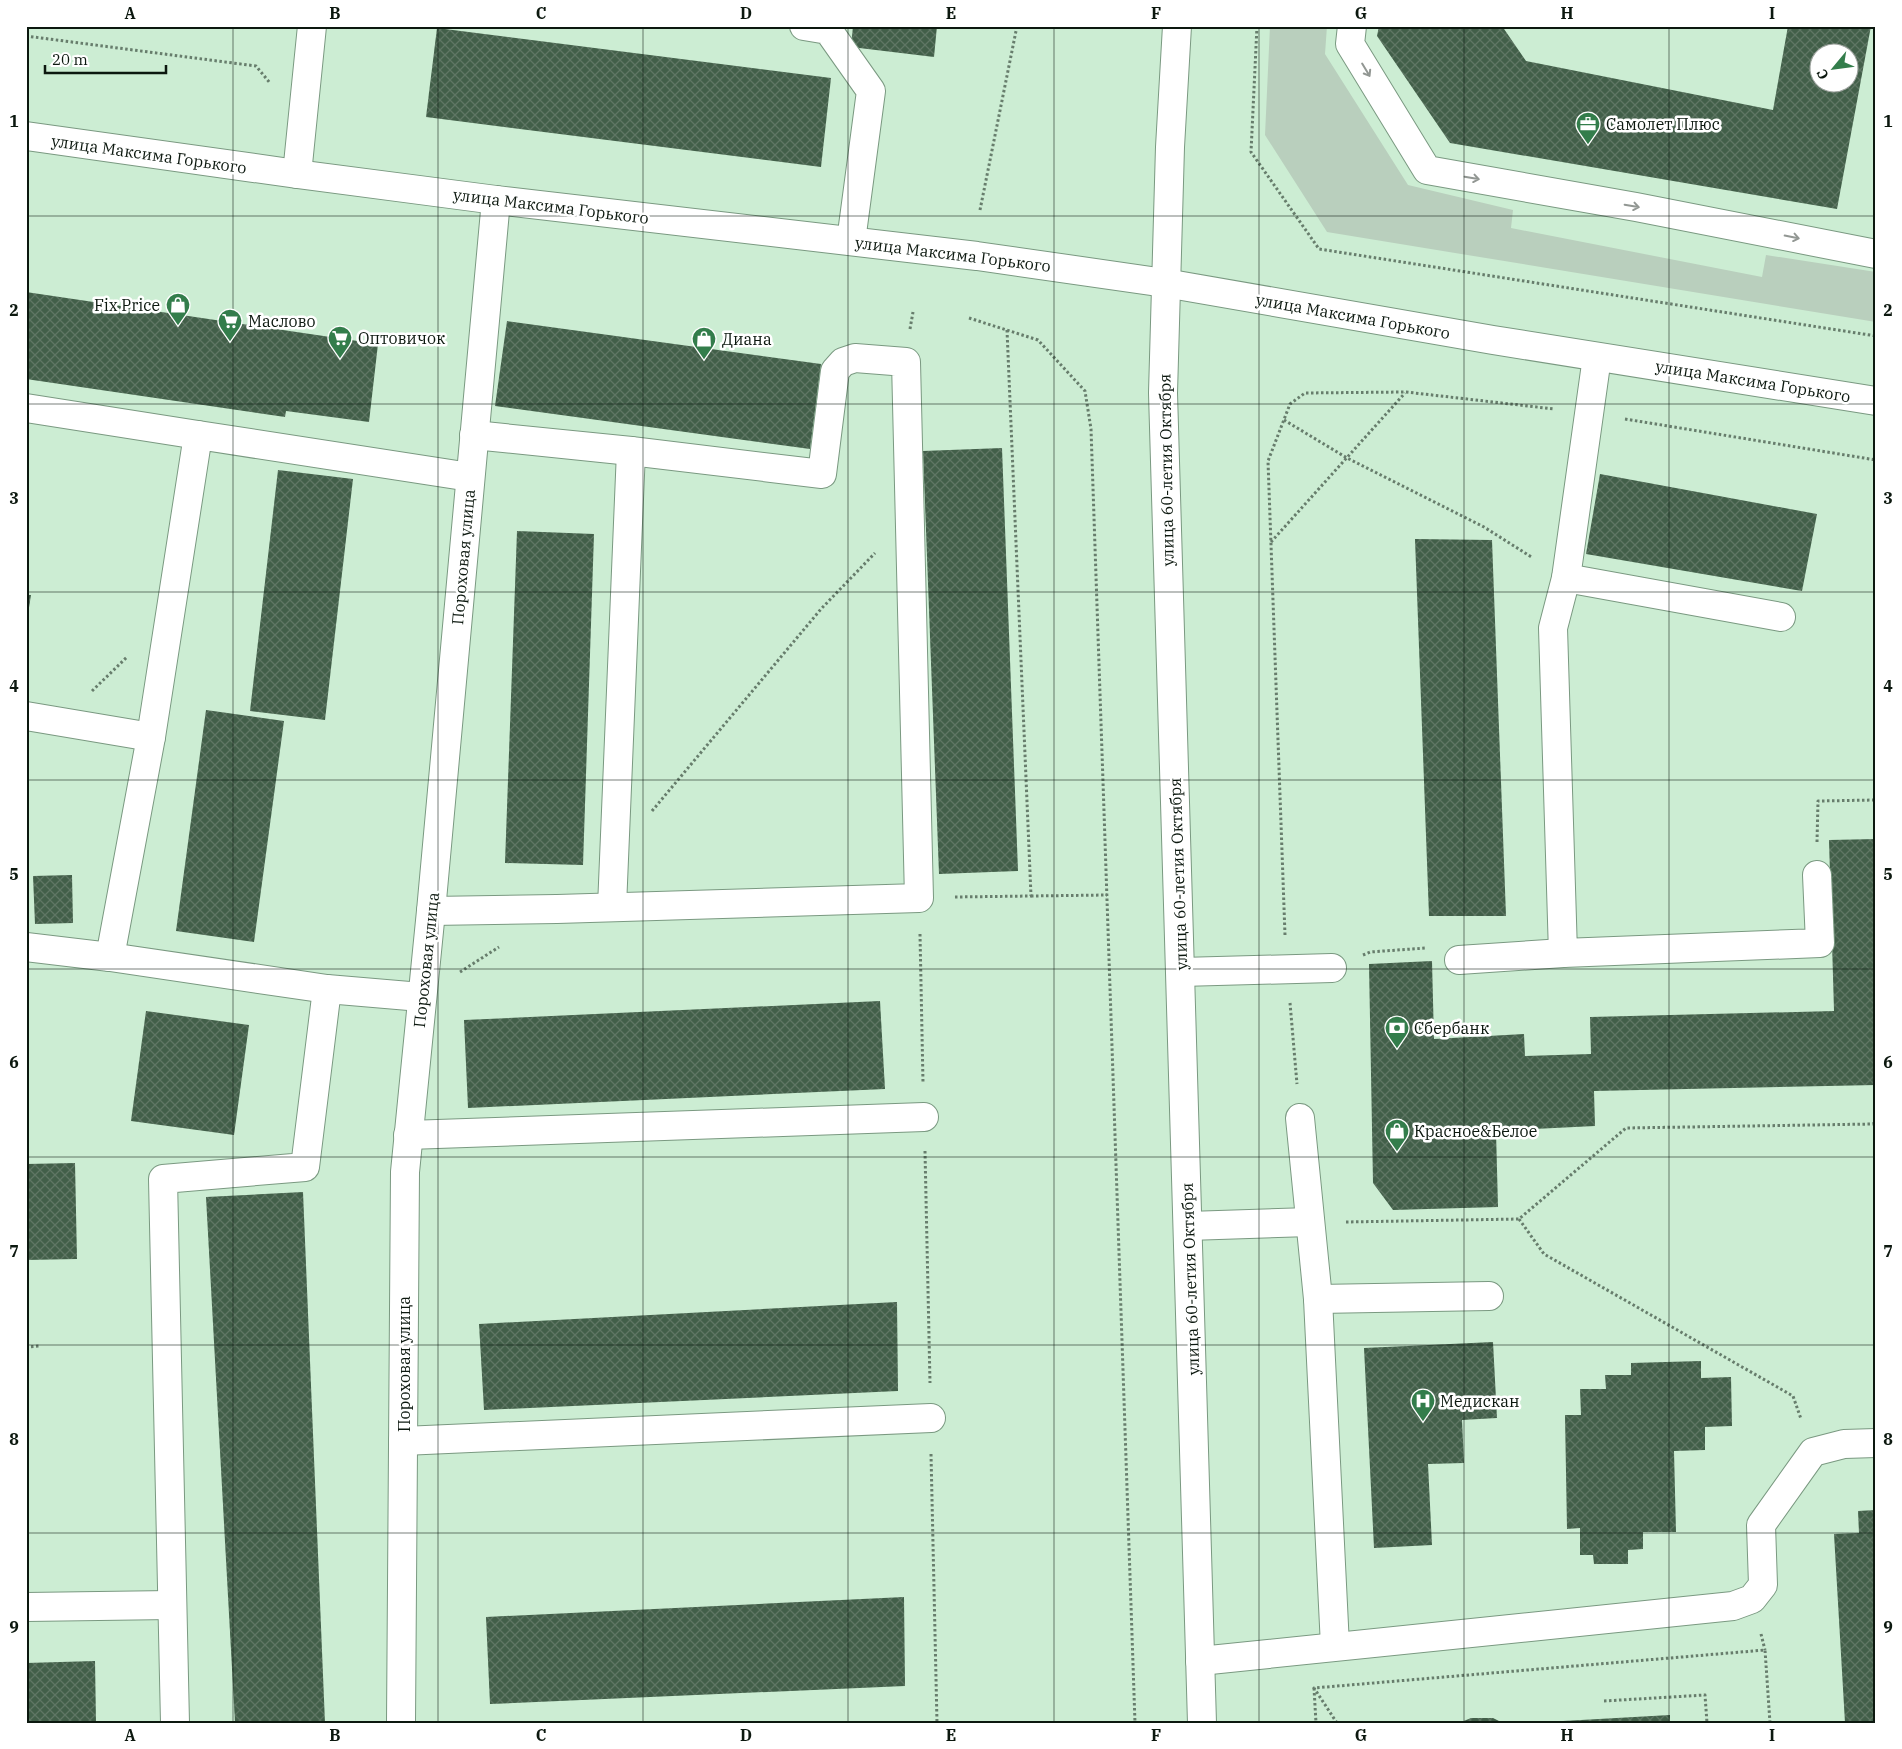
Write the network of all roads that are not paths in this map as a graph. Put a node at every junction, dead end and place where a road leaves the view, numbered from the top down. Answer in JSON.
{"nodes":[{"id":1,"x":312,"y":26,"type":"edge"},
{"id":2,"x":1177,"y":26,"type":"edge"},
{"id":3,"x":1352,"y":26,"type":"edge"},
{"id":4,"x":820,"y":28,"type":"edge"},
{"id":5,"x":26,"y":136,"type":"edge"},
{"id":6,"x":298,"y":174,"type":"junction"},
{"id":7,"x":496,"y":200,"type":"junction"},
{"id":8,"x":851,"y":241,"type":"junction"},
{"id":9,"x":1876,"y":254,"type":"edge"},
{"id":10,"x":1165,"y":283,"type":"junction"},
{"id":11,"x":1597,"y":357,"type":"junction"},
{"id":12,"x":1876,"y":401,"type":"edge"},
{"id":13,"x":26,"y":408,"type":"edge"},
{"id":14,"x":198,"y":435,"type":"junction"},
{"id":15,"x":474,"y":435,"type":"junction"},
{"id":16,"x":631,"y":451,"type":"junction"},
{"id":17,"x":470,"y":477,"type":"junction"},
{"id":18,"x":1566,"y":578,"type":"junction"},
{"id":19,"x":1781,"y":617,"type":"dead end"},
{"id":20,"x":26,"y":716,"type":"edge"},
{"id":21,"x":151,"y":737,"type":"junction"},
{"id":22,"x":1817,"y":875,"type":"road end"},
{"id":23,"x":612,"y":907,"type":"junction"},
{"id":24,"x":431,"y":911,"type":"junction"},
{"id":25,"x":26,"y":947,"type":"edge"},
{"id":26,"x":1563,"y":953,"type":"junction"},
{"id":27,"x":110,"y":956,"type":"junction"},
{"id":28,"x":1459,"y":960,"type":"road end"},
{"id":29,"x":1332,"y":968,"type":"road end"},
{"id":30,"x":1181,"y":972,"type":"junction"},
{"id":31,"x":327,"y":989,"type":"junction"},
{"id":32,"x":421,"y":997,"type":"junction"},
{"id":33,"x":924,"y":1117,"type":"road end"},
{"id":34,"x":1300,"y":1118,"type":"road end"},
{"id":35,"x":408,"y":1135,"type":"junction"},
{"id":36,"x":1310,"y":1222,"type":"junction"},
{"id":37,"x":1188,"y":1226,"type":"junction"},
{"id":38,"x":1489,"y":1296,"type":"dead end"},
{"id":39,"x":1318,"y":1300,"type":"junction"},
{"id":40,"x":930,"y":1418,"type":"road end"},
{"id":41,"x":403,"y":1441,"type":"junction"},
{"id":42,"x":1876,"y":1443,"type":"edge"},
{"id":43,"x":171,"y":1605,"type":"junction"},
{"id":44,"x":26,"y":1607,"type":"edge"},
{"id":45,"x":1335,"y":1646,"type":"junction"},
{"id":46,"x":1200,"y":1660,"type":"junction"},
{"id":47,"x":175,"y":1723,"type":"edge"},
{"id":48,"x":401,"y":1723,"type":"edge"},
{"id":49,"x":1202,"y":1723,"type":"edge"}],
"edges":[{"from":1,"to":6,"type":"main road"},
{"from":2,"to":10,"type":"main road","name":"улица 60-летия Октября"},
{"from":3,"to":9,"type":"main road","one_way":true},
{"from":4,"to":8,"type":"main road"},
{"from":5,"to":6,"type":"main road","name":"улица Максима Горького"},
{"from":6,"to":7,"type":"main road","name":"улица Максима Горького"},
{"from":7,"to":8,"type":"main road","name":"улица Максима Горького"},
{"from":7,"to":15,"type":"main road","name":"Пороховая улица"},
{"from":8,"to":10,"type":"main road","name":"улица Максима Горького"},
{"from":10,"to":11,"type":"main road","name":"улица Максима Горького"},
{"from":10,"to":30,"type":"main road","name":"улица 60-летия Октября"},
{"from":11,"to":12,"type":"main road","name":"улица Максима Горького"},
{"from":11,"to":18,"type":"main road"},
{"from":13,"to":14,"type":"main road"},
{"from":14,"to":17,"type":"main road"},
{"from":14,"to":21,"type":"main road"},
{"from":15,"to":16,"type":"main road"},
{"from":15,"to":17,"type":"main road","name":"Пороховая улица"},
{"from":16,"to":23,"type":"main road"},
{"from":16,"to":23,"type":"main road"},
{"from":17,"to":24,"type":"main road","name":"Пороховая улица"},
{"from":18,"to":19,"type":"main road"},
{"from":18,"to":26,"type":"main road"},
{"from":20,"to":21,"type":"main road"},
{"from":21,"to":27,"type":"main road"},
{"from":22,"to":26,"type":"main road"},
{"from":23,"to":24,"type":"main road"},
{"from":24,"to":32,"type":"main road","name":"Пороховая улица"},
{"from":25,"to":27,"type":"main road"},
{"from":26,"to":28,"type":"main road"},
{"from":27,"to":31,"type":"main road"},
{"from":29,"to":30,"type":"main road"},
{"from":30,"to":37,"type":"main road","name":"улица 60-летия Октября"},
{"from":31,"to":32,"type":"main road"},
{"from":31,"to":43,"type":"main road"},
{"from":32,"to":35,"type":"main road","name":"Пороховая улица"},
{"from":33,"to":35,"type":"main road"},
{"from":34,"to":36,"type":"main road"},
{"from":35,"to":41,"type":"main road","name":"Пороховая улица"},
{"from":36,"to":37,"type":"main road"},
{"from":36,"to":39,"type":"main road"},
{"from":37,"to":46,"type":"main road","name":"улица 60-летия Октября"},
{"from":38,"to":39,"type":"main road"},
{"from":39,"to":45,"type":"main road"},
{"from":40,"to":41,"type":"main road"},
{"from":41,"to":48,"type":"main road","name":"Пороховая улица"},
{"from":42,"to":45,"type":"main road"},
{"from":43,"to":44,"type":"main road"},
{"from":43,"to":47,"type":"main road"},
{"from":45,"to":46,"type":"main road"},
{"from":46,"to":49,"type":"main road","name":"улица 60-летия Октября"}]}
